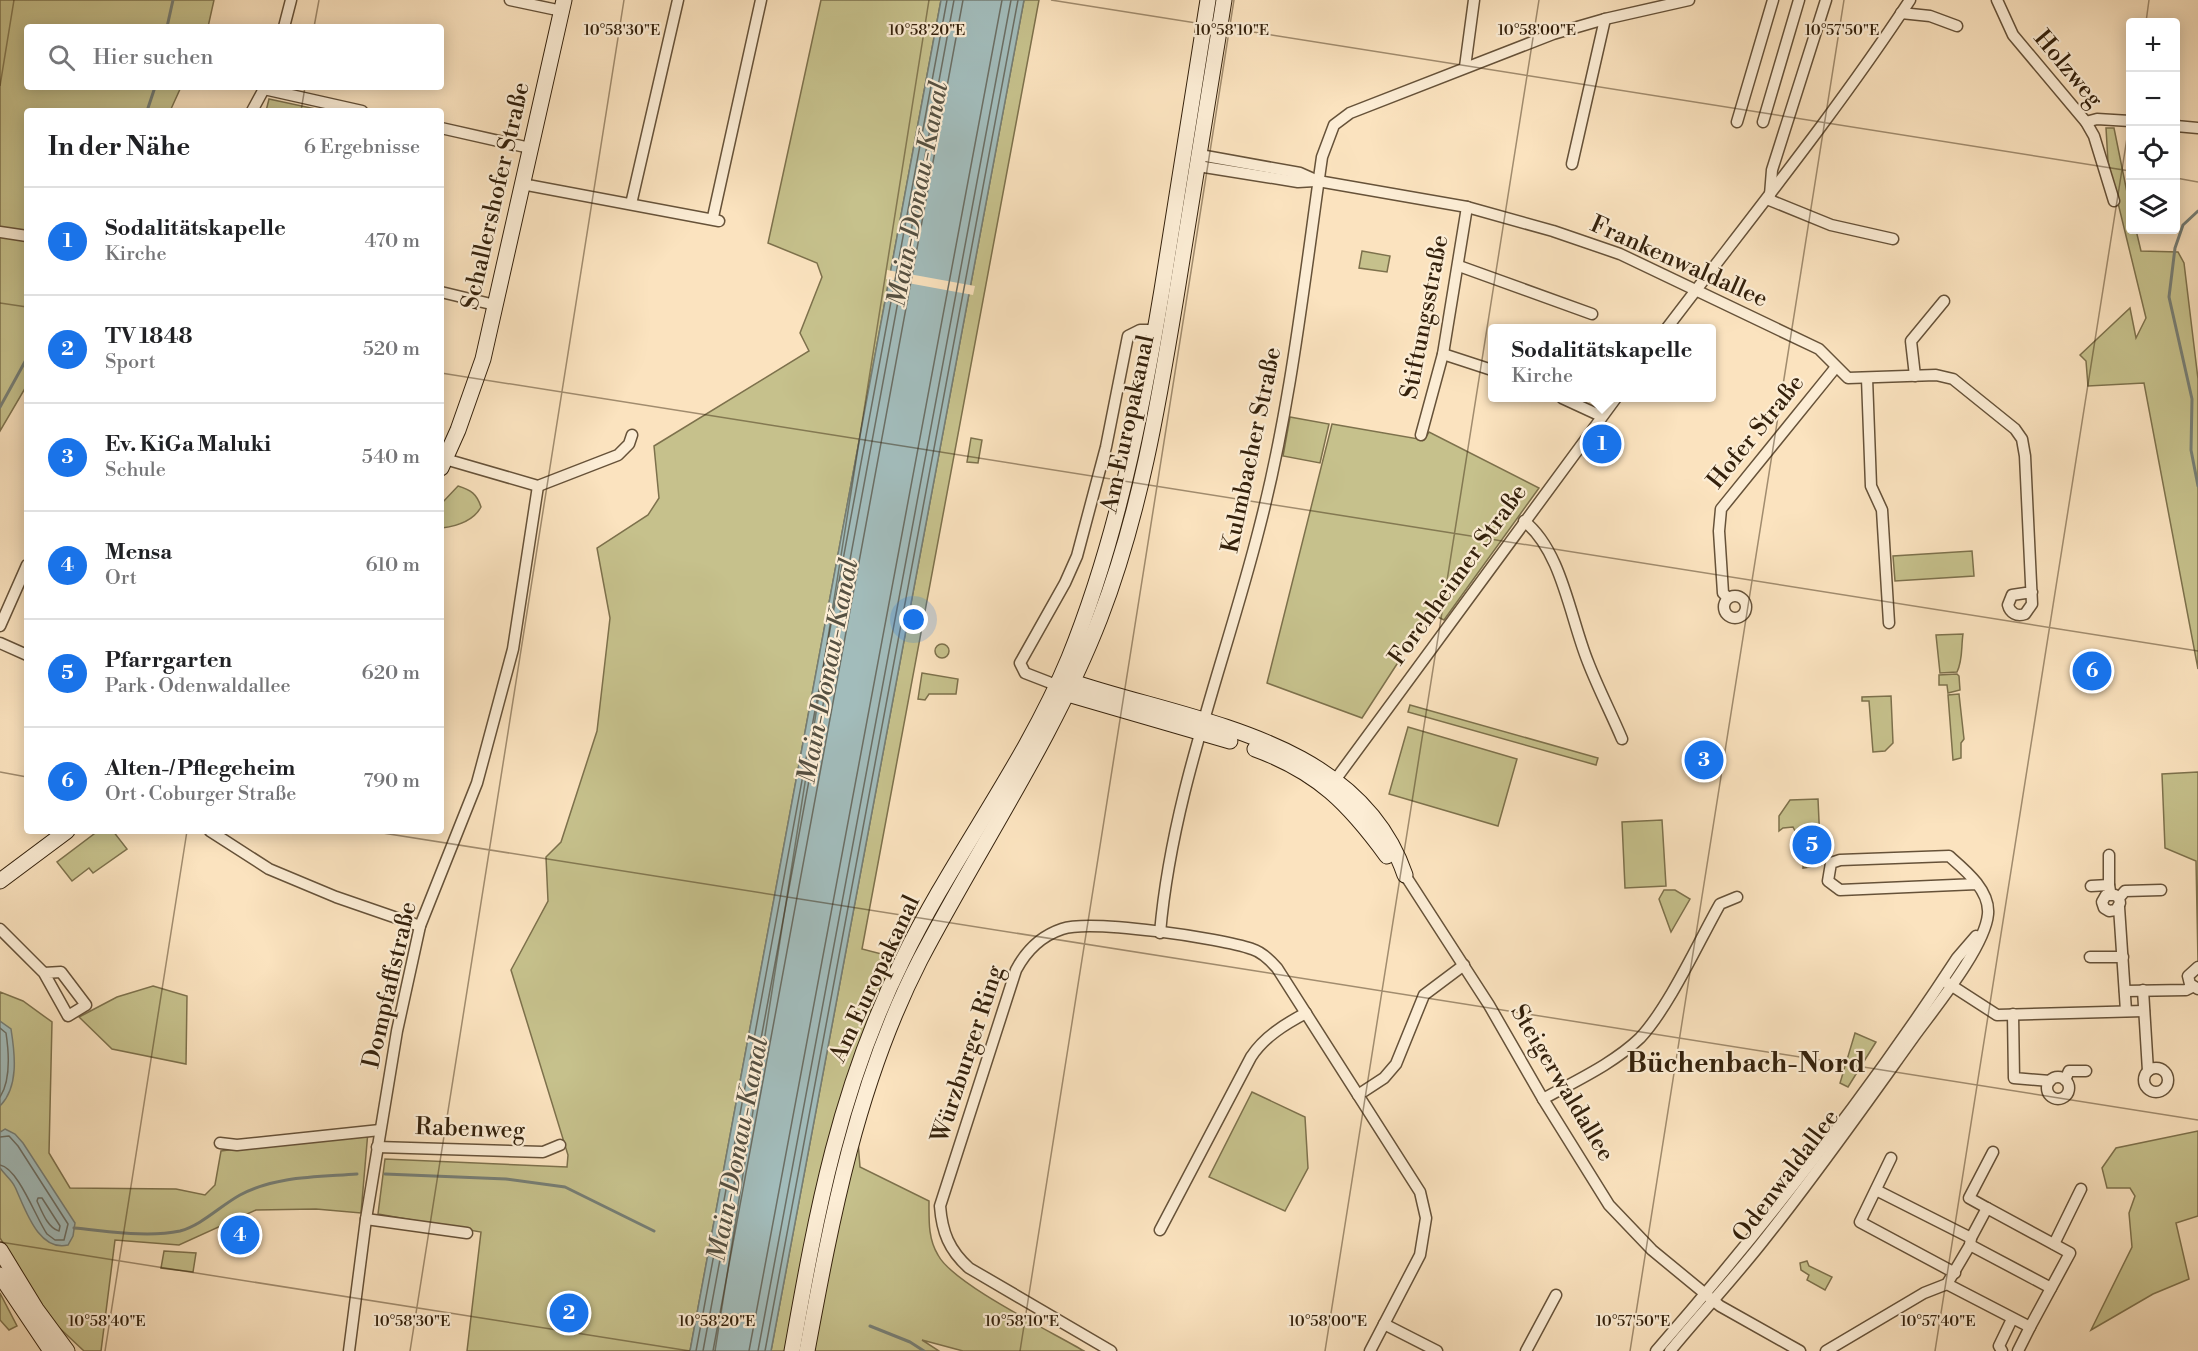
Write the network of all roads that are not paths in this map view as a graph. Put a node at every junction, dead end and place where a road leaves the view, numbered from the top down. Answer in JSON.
{"nodes":[{"id":1,"x":291,"y":0,"type":"edge"},
{"id":2,"x":510,"y":0,"type":"edge"},
{"id":3,"x":678,"y":0,"type":"edge"},
{"id":4,"x":761,"y":0,"type":"edge"},
{"id":5,"x":1208,"y":0,"type":"edge"},
{"id":6,"x":1224,"y":0,"type":"edge"},
{"id":7,"x":1474,"y":0,"type":"edge"},
{"id":8,"x":1689,"y":0,"type":"edge"},
{"id":9,"x":1773,"y":0,"type":"edge"},
{"id":10,"x":1799,"y":0,"type":"edge"},
{"id":11,"x":1826,"y":0,"type":"edge"},
{"id":12,"x":1910,"y":0,"type":"edge"},
{"id":13,"x":1998,"y":0,"type":"edge"},
{"id":14,"x":563,"y":5,"type":"edge"},
{"id":15,"x":1901,"y":13,"type":"junction"},
{"id":16,"x":1605,"y":19,"type":"junction"},
{"id":17,"x":285,"y":24,"type":"edge"},
{"id":18,"x":1957,"y":26,"type":"dead end"},
{"id":19,"x":1465,"y":67,"type":"junction"},
{"id":20,"x":263,"y":90,"type":"edge"},
{"id":21,"x":273,"y":90,"type":"edge"},
{"id":22,"x":254,"y":108,"type":"edge"},
{"id":23,"x":349,"y":108,"type":"edge"},
{"id":24,"x":1737,"y":122,"type":"dead end"},
{"id":25,"x":1763,"y":122,"type":"dead end"},
{"id":26,"x":2086,"y":122,"type":"junction"},
{"id":27,"x":2126,"y":122,"type":"edge"},
{"id":28,"x":2180,"y":126,"type":"edge"},
{"id":29,"x":2198,"y":128,"type":"edge"},
{"id":30,"x":444,"y":129,"type":"edge"},
{"id":31,"x":530,"y":148,"type":"junction"},
{"id":32,"x":1183,"y":158,"type":"junction"},
{"id":33,"x":1199,"y":161,"type":"junction"},
{"id":34,"x":1572,"y":164,"type":"dead end"},
{"id":35,"x":1318,"y":181,"type":"junction"},
{"id":36,"x":522,"y":184,"type":"junction"},
{"id":37,"x":1769,"y":197,"type":"junction"},
{"id":38,"x":2114,"y":201,"type":"dead end"},
{"id":39,"x":631,"y":204,"type":"junction"},
{"id":40,"x":1467,"y":207,"type":"junction"},
{"id":41,"x":0,"y":232,"type":"edge"},
{"id":42,"x":24,"y":236,"type":"edge"},
{"id":43,"x":1893,"y":239,"type":"dead end"},
{"id":44,"x":1459,"y":266,"type":"junction"},
{"id":45,"x":1696,"y":290,"type":"junction"},
{"id":46,"x":444,"y":293,"type":"edge"},
{"id":47,"x":1944,"y":301,"type":"dead end"},
{"id":48,"x":495,"y":305,"type":"junction"},
{"id":49,"x":1592,"y":314,"type":"dead end"},
{"id":50,"x":1670,"y":324,"type":"edge"},
{"id":51,"x":1155,"y":330,"type":"junction"},
{"id":52,"x":1443,"y":354,"type":"junction"},
{"id":53,"x":1836,"y":367,"type":"junction"},
{"id":54,"x":1488,"y":369,"type":"edge"},
{"id":55,"x":1915,"y":376,"type":"junction"},
{"id":56,"x":1867,"y":378,"type":"junction"},
{"id":57,"x":1571,"y":402,"type":"edge"},
{"id":58,"x":1613,"y":402,"type":"edge"},
{"id":59,"x":1601,"y":416,"type":"junction"},
{"id":60,"x":632,"y":435,"type":"dead end"},
{"id":61,"x":1421,"y":435,"type":"dead end"},
{"id":62,"x":444,"y":462,"type":"edge"},
{"id":63,"x":444,"y":464,"type":"edge"},
{"id":64,"x":538,"y":486,"type":"junction"},
{"id":65,"x":1524,"y":521,"type":"junction"},
{"id":66,"x":24,"y":572,"type":"edge"},
{"id":67,"x":2032,"y":592,"type":"dead end"},
{"id":68,"x":1728,"y":598,"type":"dead end"},
{"id":69,"x":1889,"y":623,"type":"dead end"},
{"id":70,"x":0,"y":627,"type":"edge"},
{"id":71,"x":0,"y":643,"type":"edge"},
{"id":72,"x":24,"y":654,"type":"edge"},
{"id":73,"x":1066,"y":687,"type":"junction"},
{"id":74,"x":1203,"y":727,"type":"junction"},
{"id":75,"x":1622,"y":739,"type":"dead end"},
{"id":76,"x":1332,"y":783,"type":"junction"},
{"id":77,"x":63,"y":834,"type":"edge"},
{"id":78,"x":215,"y":834,"type":"edge"},
{"id":79,"x":2109,"y":855,"type":"dead end"},
{"id":80,"x":1405,"y":875,"type":"joint"},
{"id":81,"x":0,"y":881,"type":"edge"},
{"id":82,"x":1977,"y":884,"type":"junction"},
{"id":83,"x":2091,"y":885,"type":"dead end"},
{"id":84,"x":2161,"y":890,"type":"dead end"},
{"id":85,"x":2114,"y":896,"type":"junction"},
{"id":86,"x":1737,"y":897,"type":"dead end"},
{"id":87,"x":420,"y":926,"type":"junction"},
{"id":88,"x":0,"y":929,"type":"edge"},
{"id":89,"x":1160,"y":933,"type":"junction"},
{"id":90,"x":2090,"y":957,"type":"dead end"},
{"id":91,"x":2123,"y":957,"type":"junction"},
{"id":92,"x":1464,"y":965,"type":"junction"},
{"id":93,"x":2198,"y":967,"type":"edge"},
{"id":94,"x":44,"y":974,"type":"dead end"},
{"id":95,"x":1947,"y":983,"type":"junction"},
{"id":96,"x":2195,"y":988,"type":"edge"},
{"id":97,"x":2143,"y":990,"type":"junction"},
{"id":98,"x":2125,"y":991,"type":"junction"},
{"id":99,"x":2126,"y":1011,"type":"junction"},
{"id":100,"x":2144,"y":1011,"type":"junction"},
{"id":101,"x":1306,"y":1012,"type":"junction"},
{"id":102,"x":2013,"y":1014,"type":"junction"},
{"id":103,"x":2086,"y":1071,"type":"dead end"},
{"id":104,"x":2148,"y":1071,"type":"dead end"},
{"id":105,"x":2065,"y":1080,"type":"junction"},
{"id":106,"x":2050,"y":1081,"type":"junction"},
{"id":107,"x":1358,"y":1095,"type":"junction"},
{"id":108,"x":1543,"y":1099,"type":"junction"},
{"id":109,"x":380,"y":1130,"type":"junction"},
{"id":110,"x":220,"y":1143,"type":"dead end"},
{"id":111,"x":560,"y":1145,"type":"dead end"},
{"id":112,"x":377,"y":1146,"type":"junction"},
{"id":113,"x":1993,"y":1152,"type":"dead end"},
{"id":114,"x":1891,"y":1158,"type":"dead end"},
{"id":115,"x":2081,"y":1189,"type":"dead end"},
{"id":116,"x":1876,"y":1190,"type":"junction"},
{"id":117,"x":1987,"y":1208,"type":"junction"},
{"id":118,"x":366,"y":1219,"type":"junction"},
{"id":119,"x":1160,"y":1230,"type":"dead end"},
{"id":120,"x":467,"y":1233,"type":"dead end"},
{"id":121,"x":1971,"y":1241,"type":"junction"},
{"id":122,"x":2054,"y":1244,"type":"junction"},
{"id":123,"x":0,"y":1250,"type":"edge"},
{"id":124,"x":1955,"y":1273,"type":"junction"},
{"id":125,"x":0,"y":1275,"type":"edge"},
{"id":126,"x":1947,"y":1284,"type":"junction"},
{"id":127,"x":2051,"y":1288,"type":"junction"},
{"id":128,"x":1556,"y":1295,"type":"dead end"},
{"id":129,"x":1709,"y":1298,"type":"junction"},
{"id":130,"x":2012,"y":1319,"type":"junction"},
{"id":131,"x":1384,"y":1324,"type":"junction"},
{"id":132,"x":2030,"y":1327,"type":"junction"},
{"id":133,"x":51,"y":1351,"type":"edge"},
{"id":134,"x":67,"y":1351,"type":"edge"},
{"id":135,"x":349,"y":1351,"type":"edge"},
{"id":136,"x":792,"y":1351,"type":"edge"},
{"id":137,"x":807,"y":1351,"type":"edge"},
{"id":138,"x":1111,"y":1351,"type":"edge"},
{"id":139,"x":1370,"y":1351,"type":"edge"},
{"id":140,"x":1437,"y":1351,"type":"edge"},
{"id":141,"x":1526,"y":1351,"type":"edge"},
{"id":142,"x":1656,"y":1351,"type":"edge"},
{"id":143,"x":1670,"y":1351,"type":"edge"},
{"id":144,"x":1800,"y":1351,"type":"edge"},
{"id":145,"x":1826,"y":1351,"type":"edge"},
{"id":146,"x":2002,"y":1351,"type":"edge"},
{"id":147,"x":2018,"y":1351,"type":"edge"}],
"edges":[{"from":1,"to":17,"type":"street"},
{"from":2,"to":14,"type":"street"},
{"from":3,"to":39,"type":"street"},
{"from":4,"to":39,"type":"street"},
{"from":5,"to":32,"type":"main road","name":"Am Europakanal"},
{"from":6,"to":33,"type":"main road","name":"Am Europakanal"},
{"from":7,"to":19,"type":"street"},
{"from":8,"to":16,"type":"street","name":"Kulmbacher Straße"},
{"from":9,"to":24,"type":"street"},
{"from":10,"to":25,"type":"street"},
{"from":11,"to":37,"type":"street"},
{"from":12,"to":15,"type":"street"},
{"from":13,"to":26,"type":"street","name":"Holzweg"},
{"from":14,"to":31,"type":"main road","name":"Schallershofer Straße"},
{"from":15,"to":18,"type":"street"},
{"from":15,"to":37,"type":"street"},
{"from":16,"to":19,"type":"street","name":"Kulmbacher Straße"},
{"from":16,"to":34,"type":"street"},
{"from":19,"to":35,"type":"street","name":"Kulmbacher Straße"},
{"from":20,"to":22,"type":"street"},
{"from":21,"to":23,"type":"street"},
{"from":26,"to":27,"type":"street"},
{"from":26,"to":38,"type":"street","name":"Holzweg"},
{"from":28,"to":29,"type":"street"},
{"from":30,"to":31,"type":"street"},
{"from":31,"to":36,"type":"main road","name":"Schallershofer Straße"},
{"from":32,"to":33,"type":"main road"},
{"from":32,"to":51,"type":"main road","name":"Am Europakanal"},
{"from":33,"to":35,"type":"street","name":"Frankenwaldallee"},
{"from":33,"to":73,"type":"main road","name":"Am Europakanal"},
{"from":35,"to":40,"type":"street","name":"Frankenwaldallee"},
{"from":35,"to":74,"type":"street","name":"Kulmbacher Straße"},
{"from":36,"to":39,"type":"street"},
{"from":36,"to":48,"type":"main road","name":"Schallershofer Straße"},
{"from":37,"to":43,"type":"street"},
{"from":37,"to":45,"type":"street"},
{"from":40,"to":44,"type":"street","name":"Stiftungsstraße"},
{"from":40,"to":45,"type":"street","name":"Frankenwaldallee"},
{"from":41,"to":42,"type":"street"},
{"from":44,"to":49,"type":"street"},
{"from":44,"to":52,"type":"street","name":"Stiftungsstraße"},
{"from":45,"to":50,"type":"street"},
{"from":45,"to":53,"type":"street","name":"Frankenwaldallee"},
{"from":46,"to":48,"type":"street"},
{"from":47,"to":55,"type":"street"},
{"from":48,"to":62,"type":"main road","name":"Schallershofer Straße"},
{"from":51,"to":73,"type":"main road","name":"Am Europakanal"},
{"from":51,"to":73,"type":"street","name":"Am Europakanal"},
{"from":52,"to":54,"type":"street"},
{"from":52,"to":61,"type":"street","name":"Stiftungsstraße"},
{"from":53,"to":56,"type":"street","name":"Frankenwaldallee"},
{"from":53,"to":68,"type":"street","name":"Hofer Straße"},
{"from":55,"to":56,"type":"street","name":"Frankenwaldallee"},
{"from":55,"to":67,"type":"street","name":"Frankenwaldallee"},
{"from":56,"to":69,"type":"street"},
{"from":57,"to":59,"type":"street"},
{"from":58,"to":59,"type":"street","name":"Forchheimer Straße"},
{"from":59,"to":65,"type":"street","name":"Forchheimer Straße"},
{"from":60,"to":64,"type":"street"},
{"from":63,"to":64,"type":"street"},
{"from":64,"to":87,"type":"street","name":"Dompfaffstraße"},
{"from":65,"to":75,"type":"street"},
{"from":65,"to":76,"type":"street","name":"Forchheimer Straße"},
{"from":66,"to":70,"type":"street"},
{"from":71,"to":72,"type":"street"},
{"from":73,"to":74,"type":"main road","name":"Steigerwaldallee"},
{"from":73,"to":136,"type":"main road","name":"Am Europakanal"},
{"from":73,"to":137,"type":"main road","name":"Am Europakanal"},
{"from":74,"to":76,"type":"main road","name":"Steigerwaldallee"},
{"from":74,"to":89,"type":"street","name":"Kulmbacher Straße"},
{"from":76,"to":80,"type":"main road","name":"Steigerwaldallee"},
{"from":77,"to":81,"type":"main road"},
{"from":78,"to":87,"type":"street"},
{"from":79,"to":85,"type":"street"},
{"from":80,"to":92,"type":"street","name":"Steigerwaldallee"},
{"from":82,"to":82,"type":"street","name":"Odenwaldallee"},
{"from":82,"to":95,"type":"street","name":"Odenwaldallee"},
{"from":83,"to":85,"type":"street"},
{"from":84,"to":85,"type":"street"},
{"from":85,"to":91,"type":"street"},
{"from":86,"to":108,"type":"street"},
{"from":87,"to":109,"type":"street","name":"Dompfaffstraße"},
{"from":88,"to":94,"type":"street"},
{"from":89,"to":101,"type":"street","name":"Würzburger Ring"},
{"from":89,"to":138,"type":"street","name":"Würzburger Ring"},
{"from":90,"to":91,"type":"street"},
{"from":91,"to":98,"type":"street"},
{"from":92,"to":107,"type":"street"},
{"from":92,"to":108,"type":"street","name":"Steigerwaldallee"},
{"from":93,"to":96,"type":"street"},
{"from":95,"to":102,"type":"street"},
{"from":95,"to":129,"type":"street","name":"Odenwaldallee"},
{"from":96,"to":97,"type":"street"},
{"from":97,"to":98,"type":"street"},
{"from":97,"to":100,"type":"street"},
{"from":98,"to":99,"type":"street"},
{"from":99,"to":100,"type":"street"},
{"from":99,"to":102,"type":"street"},
{"from":100,"to":104,"type":"street"},
{"from":101,"to":107,"type":"street","name":"Würzburger Ring"},
{"from":101,"to":119,"type":"street"},
{"from":102,"to":106,"type":"street"},
{"from":103,"to":105,"type":"street"},
{"from":105,"to":106,"type":"street"},
{"from":105,"to":106,"type":"street"},
{"from":107,"to":131,"type":"street","name":"Würzburger Ring"},
{"from":108,"to":129,"type":"street","name":"Steigerwaldallee"},
{"from":109,"to":110,"type":"street","name":"Rabenweg"},
{"from":109,"to":112,"type":"street","name":"Dompfaffstraße"},
{"from":111,"to":112,"type":"street","name":"Rabenweg"},
{"from":112,"to":118,"type":"street","name":"Dompfaffstraße"},
{"from":113,"to":117,"type":"street"},
{"from":114,"to":116,"type":"street"},
{"from":115,"to":122,"type":"street"},
{"from":116,"to":121,"type":"street"},
{"from":116,"to":124,"type":"street"},
{"from":117,"to":121,"type":"street"},
{"from":117,"to":122,"type":"street"},
{"from":118,"to":120,"type":"street"},
{"from":118,"to":135,"type":"street","name":"Dompfaffstraße"},
{"from":121,"to":124,"type":"street"},
{"from":121,"to":127,"type":"street"},
{"from":122,"to":127,"type":"street"},
{"from":123,"to":134,"type":"main road"},
{"from":124,"to":126,"type":"street"},
{"from":125,"to":133,"type":"main road"},
{"from":126,"to":130,"type":"street"},
{"from":126,"to":145,"type":"street"},
{"from":127,"to":132,"type":"street"},
{"from":128,"to":141,"type":"street"},
{"from":129,"to":142,"type":"street","name":"Odenwaldallee"},
{"from":129,"to":143,"type":"street","name":"Odenwaldallee"},
{"from":129,"to":144,"type":"street","name":"Steigerwaldallee"},
{"from":130,"to":132,"type":"street"},
{"from":130,"to":146,"type":"street"},
{"from":131,"to":139,"type":"street","name":"Würzburger Ring"},
{"from":131,"to":140,"type":"street"},
{"from":132,"to":147,"type":"street"}]}
